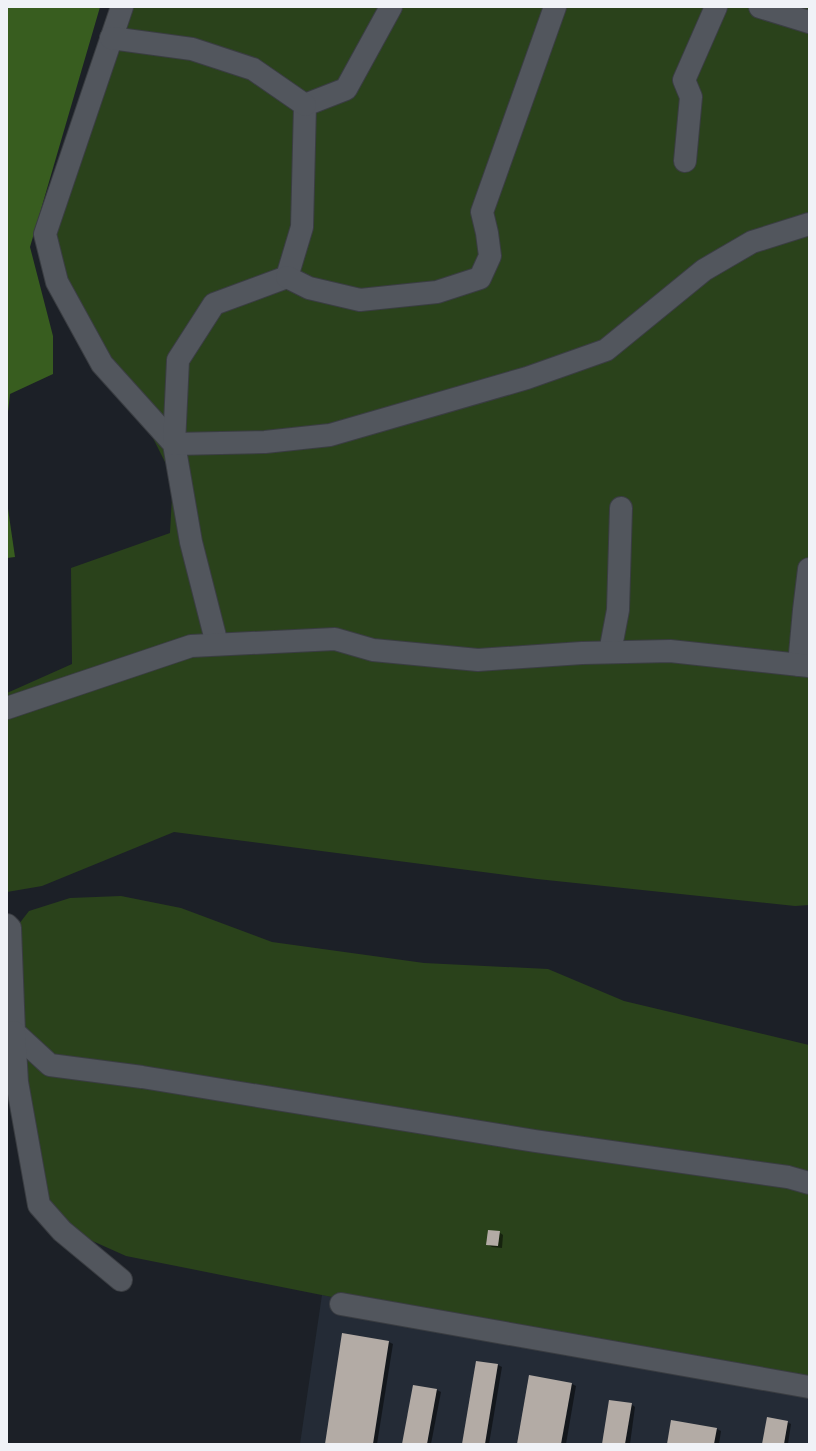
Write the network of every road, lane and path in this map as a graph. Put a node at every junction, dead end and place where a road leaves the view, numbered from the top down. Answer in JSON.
{"nodes":[{"id":1,"x":122,"y":7,"type":"edge"},
{"id":2,"x":392,"y":7,"type":"edge"},
{"id":3,"x":555,"y":7,"type":"edge"},
{"id":4,"x":716,"y":7,"type":"edge"},
{"id":5,"x":760,"y":7,"type":"edge"},
{"id":6,"x":809,"y":22,"type":"edge"},
{"id":7,"x":111,"y":38,"type":"junction"},
{"id":8,"x":305,"y":105,"type":"junction"},
{"id":9,"x":685,"y":162,"type":"dead end"},
{"id":10,"x":809,"y":224,"type":"edge"},
{"id":11,"x":287,"y":277,"type":"junction"},
{"id":12,"x":174,"y":444,"type":"junction"},
{"id":13,"x":621,"y":508,"type":"dead end"},
{"id":14,"x":809,"y":569,"type":"edge"},
{"id":15,"x":216,"y":644,"type":"junction"},
{"id":16,"x":610,"y":652,"type":"junction"},
{"id":17,"x":804,"y":666,"type":"edge"},
{"id":18,"x":7,"y":708,"type":"edge"},
{"id":19,"x":7,"y":924,"type":"edge"},
{"id":20,"x":14,"y":1032,"type":"junction"},
{"id":21,"x":809,"y":1183,"type":"edge"},
{"id":22,"x":120,"y":1280,"type":"dead end"},
{"id":23,"x":341,"y":1304,"type":"dead end"},
{"id":24,"x":809,"y":1387,"type":"edge"}],
"edges":[{"from":1,"to":7,"type":"lane"},
{"from":2,"to":8,"type":"lane"},
{"from":3,"to":11,"type":"lane"},
{"from":4,"to":9,"type":"lane"},
{"from":5,"to":6,"type":"lane"},
{"from":7,"to":8,"type":"lane"},
{"from":7,"to":12,"type":"lane"},
{"from":8,"to":11,"type":"lane"},
{"from":10,"to":12,"type":"lane"},
{"from":11,"to":12,"type":"lane"},
{"from":12,"to":15,"type":"lane"},
{"from":13,"to":16,"type":"lane"},
{"from":14,"to":17,"type":"lane"},
{"from":15,"to":16,"type":"lane"},
{"from":15,"to":18,"type":"lane"},
{"from":16,"to":17,"type":"lane"},
{"from":19,"to":20,"type":"lane"},
{"from":20,"to":21,"type":"lane"},
{"from":20,"to":22,"type":"lane"},
{"from":23,"to":24,"type":"lane"}]}
